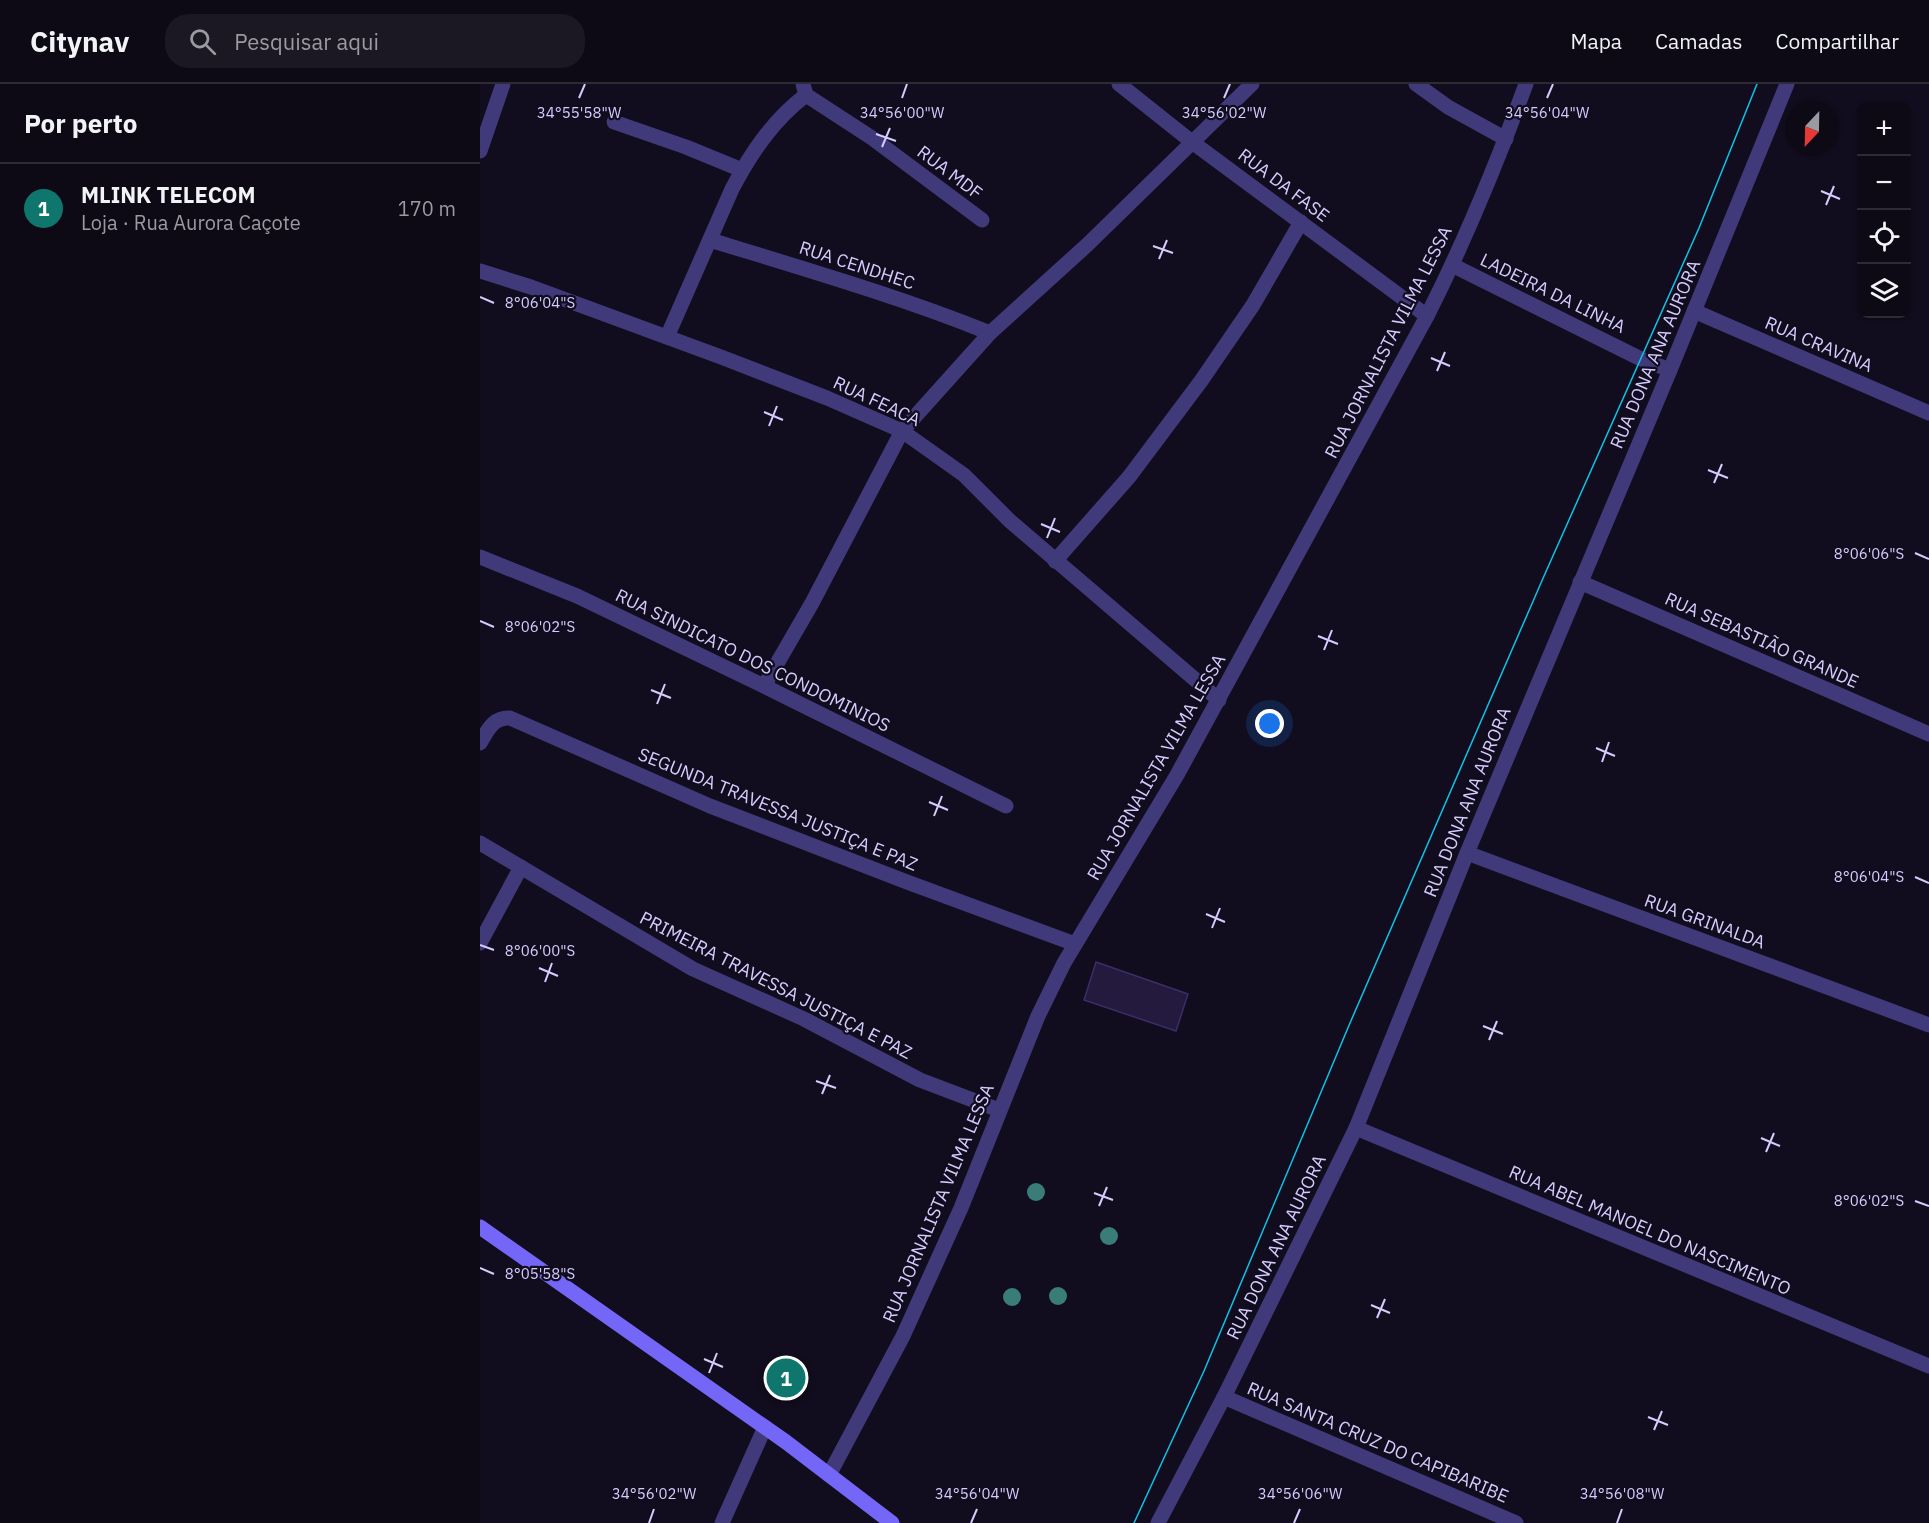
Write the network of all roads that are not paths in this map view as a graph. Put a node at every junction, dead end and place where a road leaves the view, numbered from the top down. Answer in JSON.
{"nodes":[{"id":1,"x":503,"y":84,"type":"edge"},
{"id":2,"x":1119,"y":84,"type":"edge"},
{"id":3,"x":1252,"y":84,"type":"edge"},
{"id":4,"x":1416,"y":84,"type":"edge"},
{"id":5,"x":1526,"y":84,"type":"edge"},
{"id":6,"x":1787,"y":84,"type":"edge"},
{"id":7,"x":805,"y":89,"type":"edge"},
{"id":8,"x":614,"y":122,"type":"dead end"},
{"id":9,"x":1506,"y":139,"type":"junction"},
{"id":10,"x":1192,"y":142,"type":"junction"},
{"id":11,"x":480,"y":151,"type":"edge"},
{"id":12,"x":742,"y":170,"type":"junction"},
{"id":13,"x":982,"y":220,"type":"dead end"},
{"id":14,"x":1301,"y":222,"type":"junction"},
{"id":15,"x":710,"y":240,"type":"junction"},
{"id":16,"x":1452,"y":265,"type":"junction"},
{"id":17,"x":480,"y":271,"type":"edge"},
{"id":18,"x":1694,"y":311,"type":"junction"},
{"id":19,"x":1427,"y":316,"type":"junction"},
{"id":20,"x":990,"y":333,"type":"junction"},
{"id":21,"x":667,"y":337,"type":"junction"},
{"id":22,"x":1670,"y":370,"type":"junction"},
{"id":23,"x":1929,"y":413,"type":"edge"},
{"id":24,"x":903,"y":431,"type":"junction"},
{"id":25,"x":480,"y":557,"type":"edge"},
{"id":26,"x":1055,"y":561,"type":"junction"},
{"id":27,"x":1580,"y":582,"type":"junction"},
{"id":28,"x":764,"y":686,"type":"junction"},
{"id":29,"x":1219,"y":700,"type":"junction"},
{"id":30,"x":1929,"y":734,"type":"edge"},
{"id":31,"x":480,"y":743,"type":"edge"},
{"id":32,"x":1006,"y":806,"type":"dead end"},
{"id":33,"x":480,"y":843,"type":"edge"},
{"id":34,"x":1467,"y":853,"type":"junction"},
{"id":35,"x":521,"y":867,"type":"junction"},
{"id":36,"x":480,"y":943,"type":"edge"},
{"id":37,"x":1076,"y":944,"type":"junction"},
{"id":38,"x":1929,"y":1025,"type":"edge"},
{"id":39,"x":999,"y":1110,"type":"junction"},
{"id":40,"x":1356,"y":1128,"type":"junction"},
{"id":41,"x":480,"y":1227,"type":"edge"},
{"id":42,"x":1929,"y":1366,"type":"edge"},
{"id":43,"x":1224,"y":1397,"type":"junction"},
{"id":44,"x":765,"y":1427,"type":"junction"},
{"id":45,"x":829,"y":1475,"type":"junction"},
{"id":46,"x":722,"y":1523,"type":"edge"},
{"id":47,"x":892,"y":1523,"type":"edge"},
{"id":48,"x":1158,"y":1523,"type":"edge"},
{"id":49,"x":1516,"y":1523,"type":"edge"}],
"edges":[{"from":1,"to":11,"type":"street"},
{"from":2,"to":10,"type":"street","name":"RUA DA FASE"},
{"from":3,"to":10,"type":"street"},
{"from":4,"to":9,"type":"street"},
{"from":5,"to":9,"type":"street","name":"RUA JORNALISTA VILMA LESSA"},
{"from":6,"to":18,"type":"street","name":"RUA DONA ANA AURORA"},
{"from":7,"to":12,"type":"street"},
{"from":7,"to":13,"type":"street","name":"RUA MDF"},
{"from":8,"to":12,"type":"street"},
{"from":9,"to":16,"type":"street","name":"RUA JORNALISTA VILMA LESSA"},
{"from":10,"to":14,"type":"street","name":"RUA DA FASE"},
{"from":10,"to":20,"type":"street"},
{"from":12,"to":15,"type":"street"},
{"from":14,"to":19,"type":"street","name":"RUA DA FASE"},
{"from":14,"to":26,"type":"street"},
{"from":15,"to":20,"type":"street","name":"RUA CENDHEC"},
{"from":15,"to":21,"type":"street"},
{"from":16,"to":19,"type":"street","name":"RUA JORNALISTA VILMA LESSA"},
{"from":16,"to":22,"type":"street","name":"LADEIRA DA LINHA"},
{"from":17,"to":21,"type":"street","name":"RUA FEACA"},
{"from":18,"to":22,"type":"street","name":"RUA DONA ANA AURORA"},
{"from":18,"to":23,"type":"street","name":"RUA CRAVINA"},
{"from":19,"to":29,"type":"street","name":"RUA JORNALISTA VILMA LESSA"},
{"from":20,"to":24,"type":"street"},
{"from":21,"to":24,"type":"street","name":"RUA FEACA"},
{"from":22,"to":27,"type":"street","name":"RUA DONA ANA AURORA"},
{"from":24,"to":26,"type":"street","name":"RUA FEACA"},
{"from":24,"to":28,"type":"street"},
{"from":25,"to":28,"type":"street","name":"RUA SINDICATO DOS CONDOMINIOS"},
{"from":26,"to":29,"type":"street","name":"RUA FEACA"},
{"from":27,"to":30,"type":"street","name":"RUA SEBASTIÃO GRANDE"},
{"from":27,"to":34,"type":"street","name":"RUA DONA ANA AURORA"},
{"from":28,"to":32,"type":"street","name":"RUA SINDICATO DOS CONDOMINIOS"},
{"from":29,"to":37,"type":"street","name":"RUA JORNALISTA VILMA LESSA"},
{"from":31,"to":37,"type":"street","name":"SEGUNDA TRAVESSA JUSTIÇA E PAZ"},
{"from":33,"to":35,"type":"street","name":"PRIMEIRA TRAVESSA JUSTIÇA E PAZ"},
{"from":34,"to":38,"type":"street","name":"RUA GRINALDA"},
{"from":34,"to":40,"type":"street","name":"RUA DONA ANA AURORA"},
{"from":35,"to":36,"type":"street"},
{"from":35,"to":39,"type":"street","name":"PRIMEIRA TRAVESSA JUSTIÇA E PAZ"},
{"from":37,"to":39,"type":"street","name":"RUA JORNALISTA VILMA LESSA"},
{"from":39,"to":45,"type":"street","name":"RUA JORNALISTA VILMA LESSA"},
{"from":40,"to":42,"type":"street","name":"RUA ABEL MANOEL DO NASCIMENTO"},
{"from":40,"to":43,"type":"street","name":"RUA DONA ANA AURORA"},
{"from":41,"to":44,"type":"main road"},
{"from":43,"to":48,"type":"street","name":"RUA DONA ANA AURORA"},
{"from":43,"to":49,"type":"street","name":"RUA SANTA CRUZ DO CAPIBARIBE"},
{"from":44,"to":45,"type":"main road"},
{"from":44,"to":46,"type":"street"},
{"from":45,"to":47,"type":"main road"}]}
